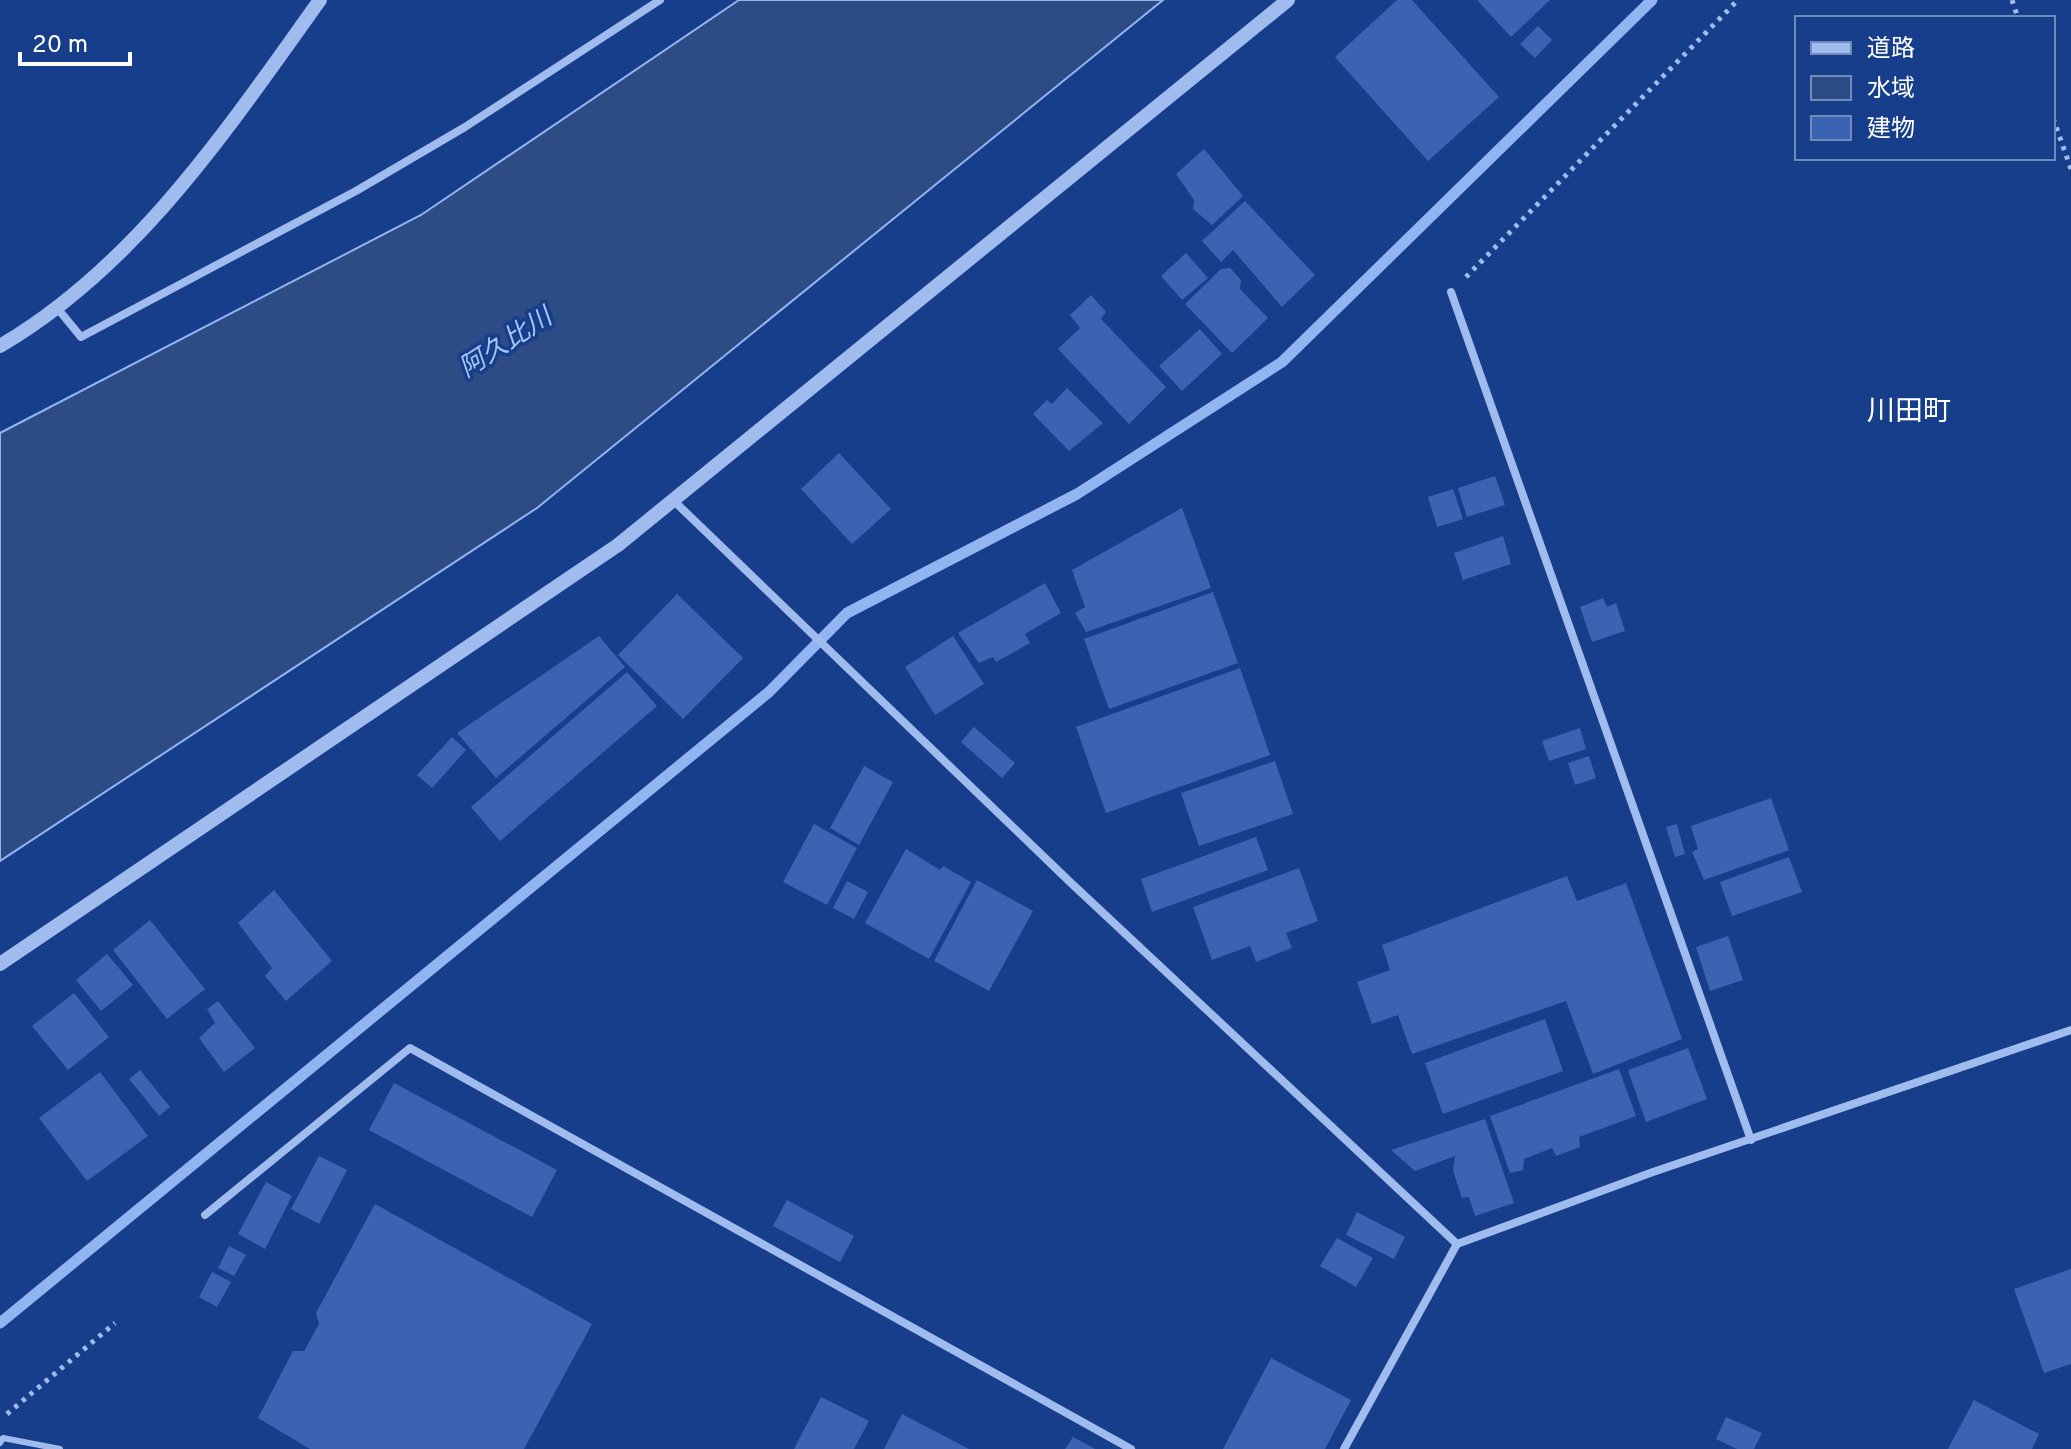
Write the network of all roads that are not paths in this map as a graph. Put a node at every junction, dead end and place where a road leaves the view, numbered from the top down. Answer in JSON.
{"nodes":[{"id":1,"x":320,"y":0,"type":"edge"},
{"id":2,"x":660,"y":0,"type":"edge"},
{"id":3,"x":1288,"y":0,"type":"edge"},
{"id":4,"x":1451,"y":292,"type":"road end"},
{"id":5,"x":58,"y":309,"type":"junction"},
{"id":6,"x":0,"y":346,"type":"edge"},
{"id":7,"x":675,"y":502,"type":"junction"},
{"id":8,"x":0,"y":964,"type":"edge"},
{"id":9,"x":2071,"y":1030,"type":"edge"},
{"id":10,"x":1751,"y":1140,"type":"junction"},
{"id":11,"x":205,"y":1215,"type":"dead end"},
{"id":12,"x":1457,"y":1244,"type":"junction"},
{"id":13,"x":1,"y":1438,"type":"edge"},
{"id":14,"x":60,"y":1449,"type":"edge"},
{"id":15,"x":1131,"y":1449,"type":"edge"},
{"id":16,"x":1344,"y":1449,"type":"edge"}],
"edges":[{"from":1,"to":5,"type":"street"},
{"from":2,"to":5,"type":"street"},
{"from":3,"to":7,"type":"street"},
{"from":4,"to":10,"type":"street"},
{"from":5,"to":6,"type":"street"},
{"from":7,"to":8,"type":"street"},
{"from":7,"to":12,"type":"street"},
{"from":9,"to":10,"type":"street"},
{"from":10,"to":12,"type":"street"},
{"from":11,"to":15,"type":"street"},
{"from":12,"to":16,"type":"street"},
{"from":13,"to":14,"type":"lane"}]}
